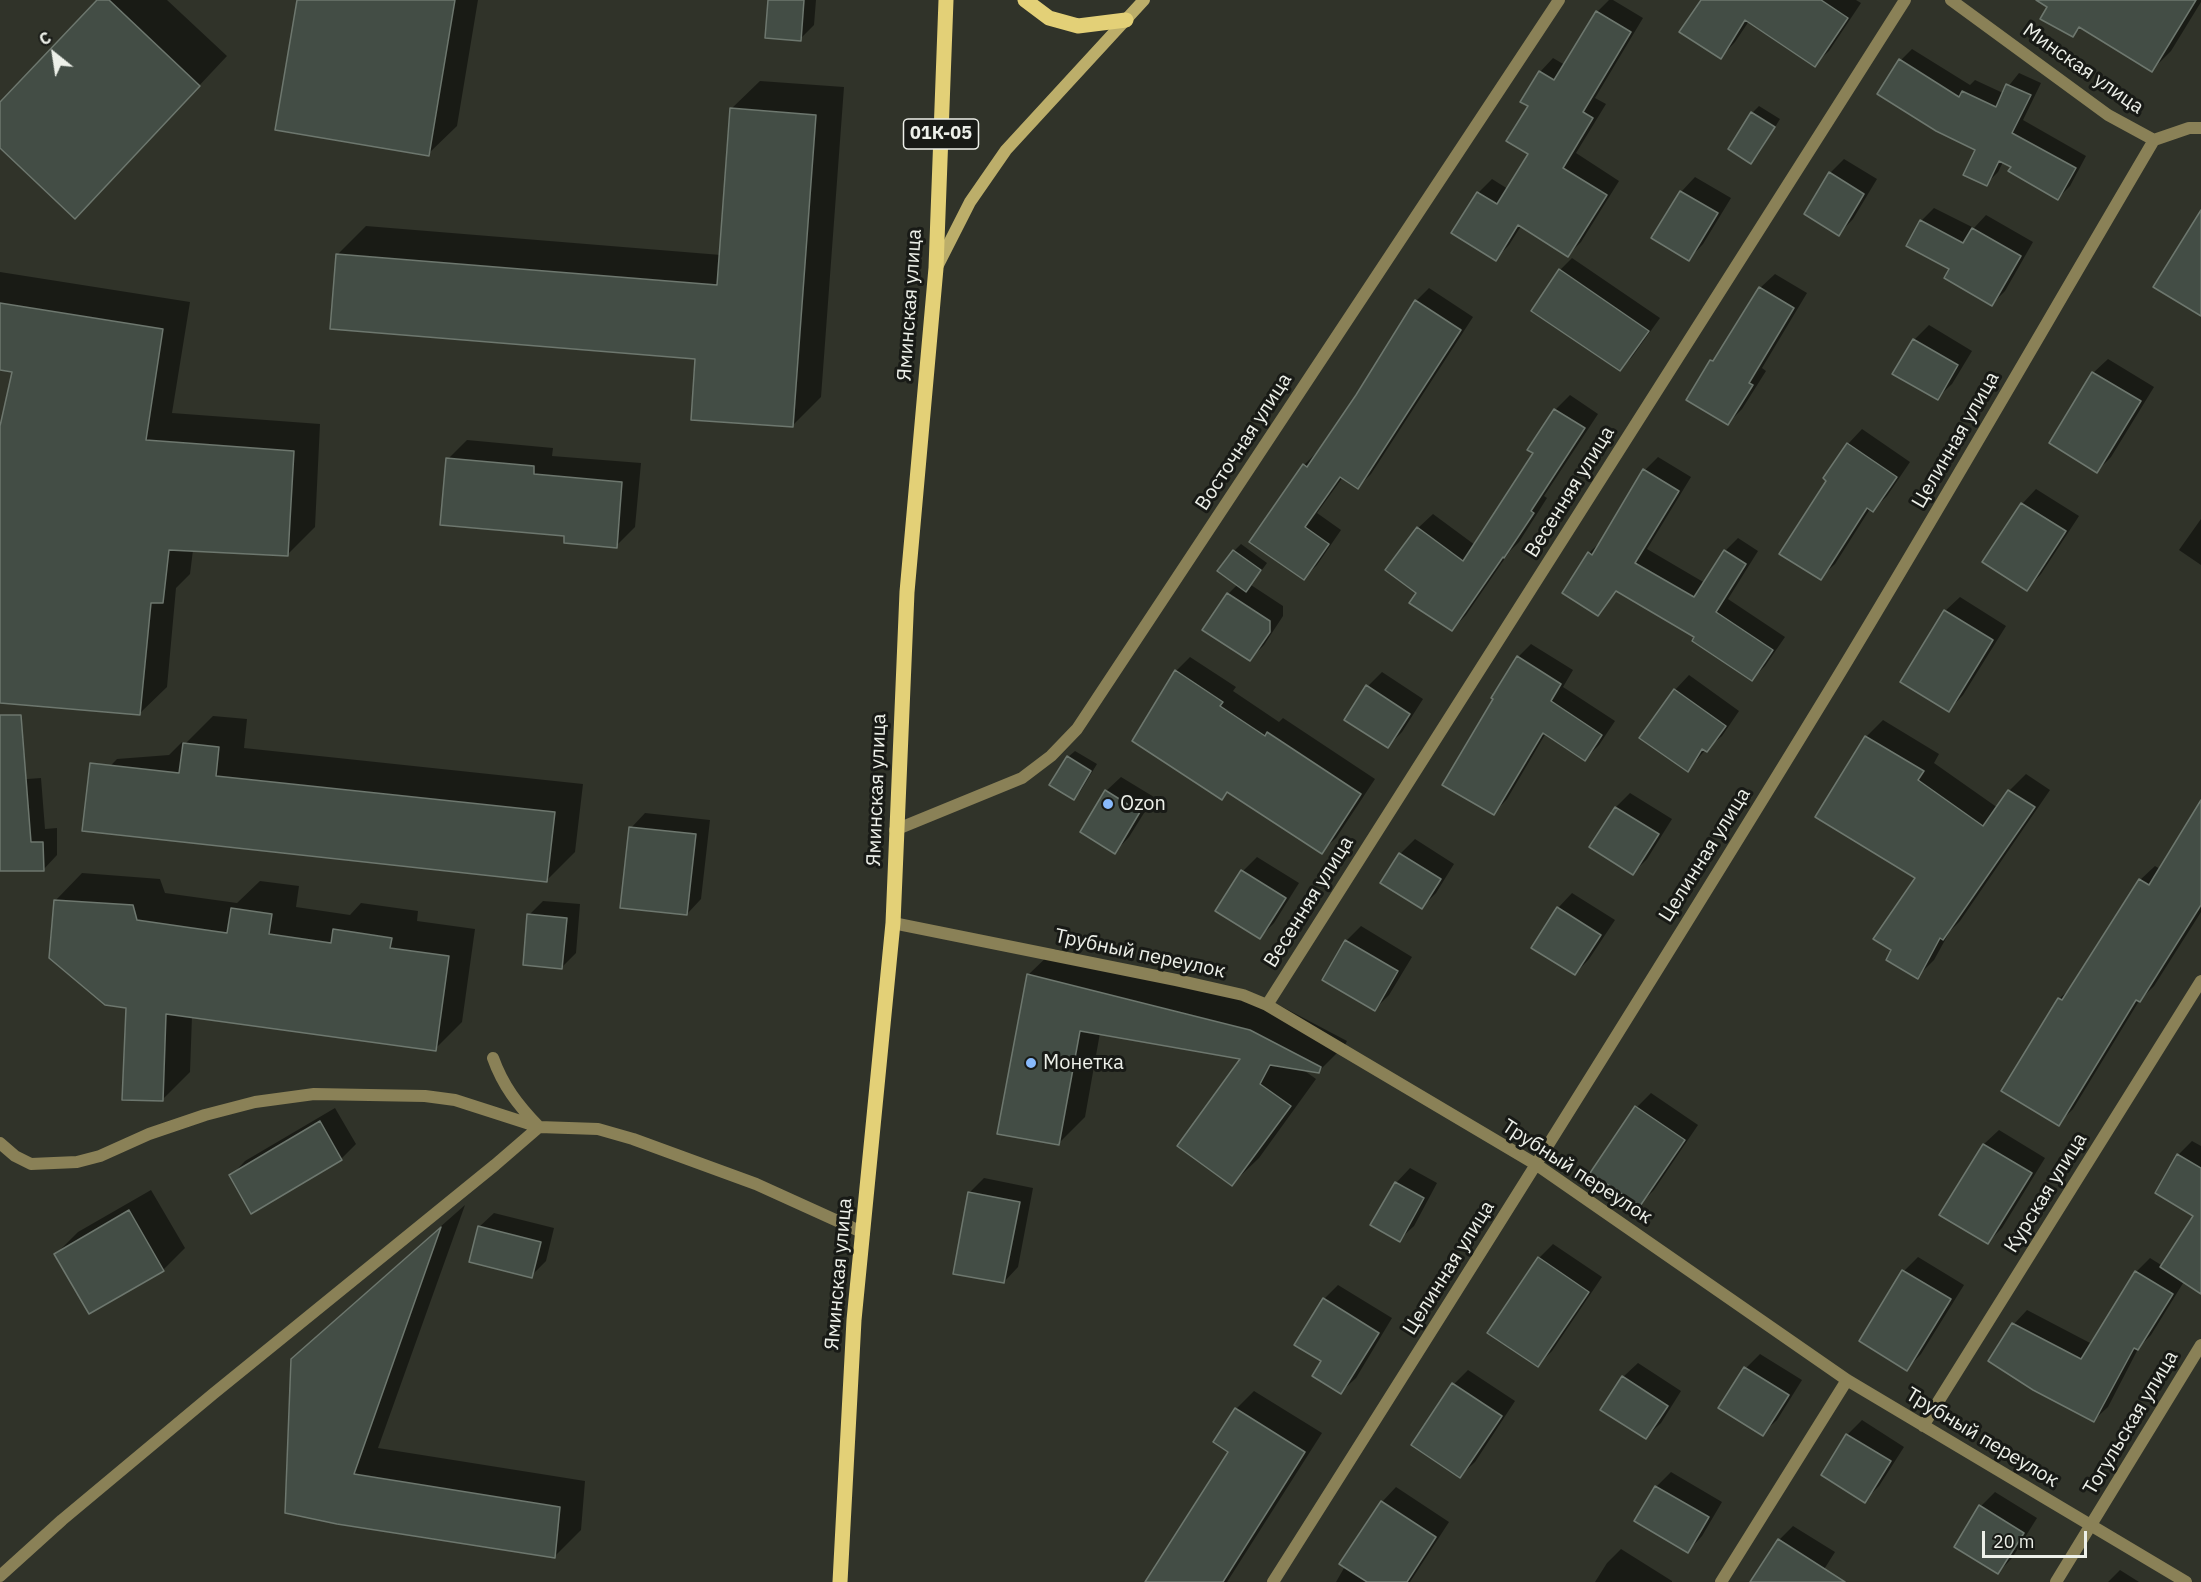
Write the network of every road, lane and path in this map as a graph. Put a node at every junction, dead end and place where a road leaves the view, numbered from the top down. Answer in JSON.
{"nodes":[{"id":1,"x":946,"y":0,"type":"edge"},
{"id":2,"x":1025,"y":0,"type":"edge"},
{"id":3,"x":1144,"y":0,"type":"edge"},
{"id":4,"x":1559,"y":0,"type":"edge"},
{"id":5,"x":1905,"y":0,"type":"edge"},
{"id":6,"x":1951,"y":0,"type":"edge"},
{"id":7,"x":1126,"y":20,"type":"junction"},
{"id":8,"x":2201,"y":128,"type":"edge"},
{"id":9,"x":2154,"y":140,"type":"junction"},
{"id":10,"x":936,"y":268,"type":"junction"},
{"id":11,"x":895,"y":830,"type":"junction"},
{"id":12,"x":893,"y":922,"type":"junction"},
{"id":13,"x":2201,"y":981,"type":"edge"},
{"id":14,"x":1267,"y":1005,"type":"junction"},
{"id":15,"x":493,"y":1059,"type":"dead end"},
{"id":16,"x":538,"y":1127,"type":"junction"},
{"id":17,"x":0,"y":1143,"type":"edge"},
{"id":18,"x":1537,"y":1165,"type":"junction"},
{"id":19,"x":864,"y":1233,"type":"junction"},
{"id":20,"x":2201,"y":1345,"type":"edge"},
{"id":21,"x":1847,"y":1380,"type":"junction"},
{"id":22,"x":1923,"y":1426,"type":"junction"},
{"id":23,"x":2091,"y":1526,"type":"junction"},
{"id":24,"x":0,"y":1576,"type":"edge"},
{"id":25,"x":840,"y":1582,"type":"edge"},
{"id":26,"x":1273,"y":1582,"type":"edge"},
{"id":27,"x":1720,"y":1582,"type":"edge"},
{"id":28,"x":2056,"y":1582,"type":"edge"},
{"id":29,"x":2186,"y":1582,"type":"edge"}],
"edges":[{"from":1,"to":10,"type":"main road","name":"Яминская улица","number":"01К-05"},
{"from":2,"to":7,"type":"main road"},
{"from":3,"to":7,"type":"main road"},
{"from":4,"to":11,"type":"street","name":"Восточная улица"},
{"from":5,"to":14,"type":"street","name":"Весенняя улица"},
{"from":6,"to":9,"type":"street","name":"Минская улица"},
{"from":7,"to":10,"type":"main road"},
{"from":8,"to":9,"type":"street","name":"Минская улица"},
{"from":9,"to":18,"type":"street","name":"Целинная улица"},
{"from":10,"to":11,"type":"main road","name":"Яминская улица"},
{"from":11,"to":12,"type":"main road","name":"Яминская улица"},
{"from":12,"to":14,"type":"street","name":"Трубный переулок"},
{"from":12,"to":19,"type":"main road","name":"Яминская улица"},
{"from":13,"to":22,"type":"street","name":"Курская улица"},
{"from":14,"to":18,"type":"street","name":"Трубный переулок"},
{"from":15,"to":16,"type":"street"},
{"from":16,"to":17,"type":"street"},
{"from":16,"to":19,"type":"street"},
{"from":16,"to":24,"type":"street"},
{"from":18,"to":21,"type":"street","name":"Трубный переулок"},
{"from":18,"to":26,"type":"street","name":"Целинная улица"},
{"from":19,"to":25,"type":"main road","name":"Яминская улица"},
{"from":20,"to":23,"type":"street","name":"Тогульская улица"},
{"from":21,"to":22,"type":"street","name":"Трубный переулок"},
{"from":21,"to":27,"type":"street"},
{"from":22,"to":23,"type":"street","name":"Трубный переулок"},
{"from":23,"to":28,"type":"street","name":"Тогульская улица"},
{"from":23,"to":29,"type":"street","name":"Трубный переулок"}]}
